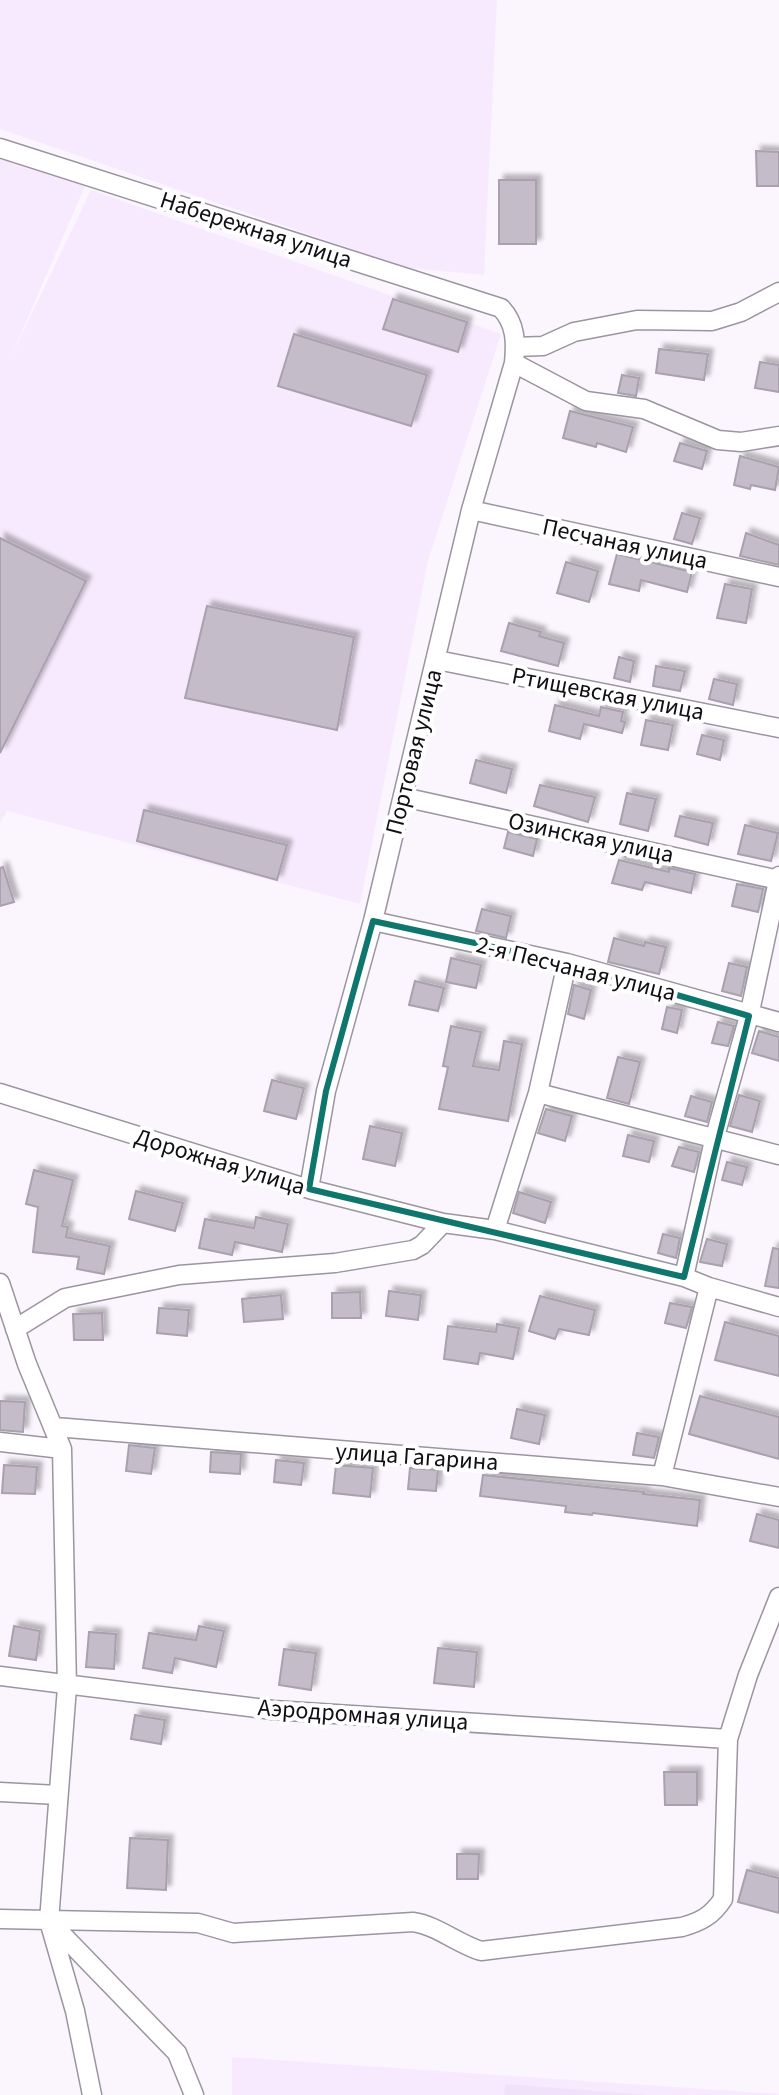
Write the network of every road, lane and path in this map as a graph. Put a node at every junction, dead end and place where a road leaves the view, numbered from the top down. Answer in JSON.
{"nodes":[{"id":1,"x":0,"y":148,"type":"edge"},
{"id":2,"x":779,"y":292,"type":"edge"},
{"id":3,"x":508,"y":316,"type":"joint"},
{"id":4,"x":514,"y":355,"type":"junction"},
{"id":5,"x":779,"y":436,"type":"edge"},
{"id":6,"x":471,"y":510,"type":"junction"},
{"id":7,"x":779,"y":577,"type":"edge"},
{"id":8,"x":437,"y":660,"type":"junction"},
{"id":9,"x":779,"y":728,"type":"edge"},
{"id":10,"x":403,"y":797,"type":"junction"},
{"id":11,"x":779,"y":878,"type":"edge"},
{"id":12,"x":373,"y":921,"type":"junction"},
{"id":13,"x":567,"y":963,"type":"junction"},
{"id":14,"x":749,"y":1016,"type":"junction"},
{"id":15,"x":779,"y":1022,"type":"edge"},
{"id":16,"x":0,"y":1093,"type":"edge"},
{"id":17,"x":538,"y":1093,"type":"junction"},
{"id":18,"x":714,"y":1140,"type":"junction"},
{"id":19,"x":779,"y":1155,"type":"edge"},
{"id":20,"x":309,"y":1189,"type":"junction"},
{"id":21,"x":443,"y":1223,"type":"junction"},
{"id":22,"x":495,"y":1230,"type":"junction"},
{"id":23,"x":684,"y":1277,"type":"junction"},
{"id":24,"x":0,"y":1283,"type":"edge"},
{"id":25,"x":709,"y":1287,"type":"junction"},
{"id":26,"x":779,"y":1307,"type":"edge"},
{"id":27,"x":15,"y":1329,"type":"junction"},
{"id":28,"x":55,"y":1427,"type":"junction"},
{"id":29,"x":0,"y":1442,"type":"edge"},
{"id":30,"x":62,"y":1449,"type":"junction"},
{"id":31,"x":662,"y":1476,"type":"junction"},
{"id":32,"x":779,"y":1497,"type":"edge"},
{"id":33,"x":779,"y":1597,"type":"edge"},
{"id":34,"x":0,"y":1676,"type":"edge"},
{"id":35,"x":67,"y":1687,"type":"junction"},
{"id":36,"x":728,"y":1739,"type":"junction"},
{"id":37,"x":0,"y":1792,"type":"edge"},
{"id":38,"x":58,"y":1795,"type":"junction"},
{"id":39,"x":0,"y":1919,"type":"edge"},
{"id":40,"x":49,"y":1921,"type":"junction"},
{"id":41,"x":92,"y":2095,"type":"edge"},
{"id":42,"x":194,"y":2095,"type":"edge"}],
"edges":[{"from":1,"to":3,"type":"street","name":"Набережная улица"},
{"from":2,"to":4,"type":"street"},
{"from":3,"to":4,"type":"street","name":"Портовая улица"},
{"from":4,"to":5,"type":"street"},
{"from":4,"to":6,"type":"street","name":"Портовая улица"},
{"from":6,"to":7,"type":"street","name":"Песчаная улица"},
{"from":6,"to":8,"type":"street","name":"Портовая улица"},
{"from":8,"to":9,"type":"street","name":"Ртищевская улица"},
{"from":8,"to":10,"type":"street","name":"Портовая улица"},
{"from":10,"to":11,"type":"street","name":"Озинская улица"},
{"from":10,"to":12,"type":"street","name":"Портовая улица"},
{"from":11,"to":14,"type":"street"},
{"from":12,"to":13,"type":"street","name":"2-я Песчаная улица"},
{"from":12,"to":20,"type":"street","name":"Портовая улица"},
{"from":13,"to":14,"type":"street","name":"2-я Песчаная улица"},
{"from":13,"to":17,"type":"street"},
{"from":14,"to":15,"type":"street","name":"2-я Песчаная улица"},
{"from":14,"to":18,"type":"street"},
{"from":16,"to":20,"type":"street","name":"Дорожная улица"},
{"from":17,"to":18,"type":"street"},
{"from":17,"to":22,"type":"street"},
{"from":18,"to":19,"type":"street"},
{"from":18,"to":23,"type":"street"},
{"from":20,"to":21,"type":"street","name":"Дорожная улица"},
{"from":21,"to":22,"type":"street","name":"Дорожная улица"},
{"from":21,"to":27,"type":"street"},
{"from":22,"to":23,"type":"street","name":"Дорожная улица"},
{"from":23,"to":25,"type":"street","name":"Дорожная улица"},
{"from":24,"to":27,"type":"street"},
{"from":25,"to":26,"type":"street","name":"Дорожная улица"},
{"from":25,"to":31,"type":"street"},
{"from":27,"to":28,"type":"street"},
{"from":28,"to":30,"type":"street"},
{"from":28,"to":31,"type":"street","name":"улица Гагарина"},
{"from":29,"to":30,"type":"street"},
{"from":30,"to":35,"type":"street"},
{"from":31,"to":32,"type":"street","name":"улица Гагарина"},
{"from":33,"to":36,"type":"street"},
{"from":34,"to":35,"type":"street","name":"Аэродромная улица"},
{"from":35,"to":36,"type":"street","name":"Аэродромная улица"},
{"from":35,"to":38,"type":"street"},
{"from":36,"to":40,"type":"street"},
{"from":37,"to":38,"type":"street"},
{"from":38,"to":40,"type":"street"},
{"from":39,"to":40,"type":"street"},
{"from":40,"to":41,"type":"street"},
{"from":40,"to":42,"type":"street"}]}
